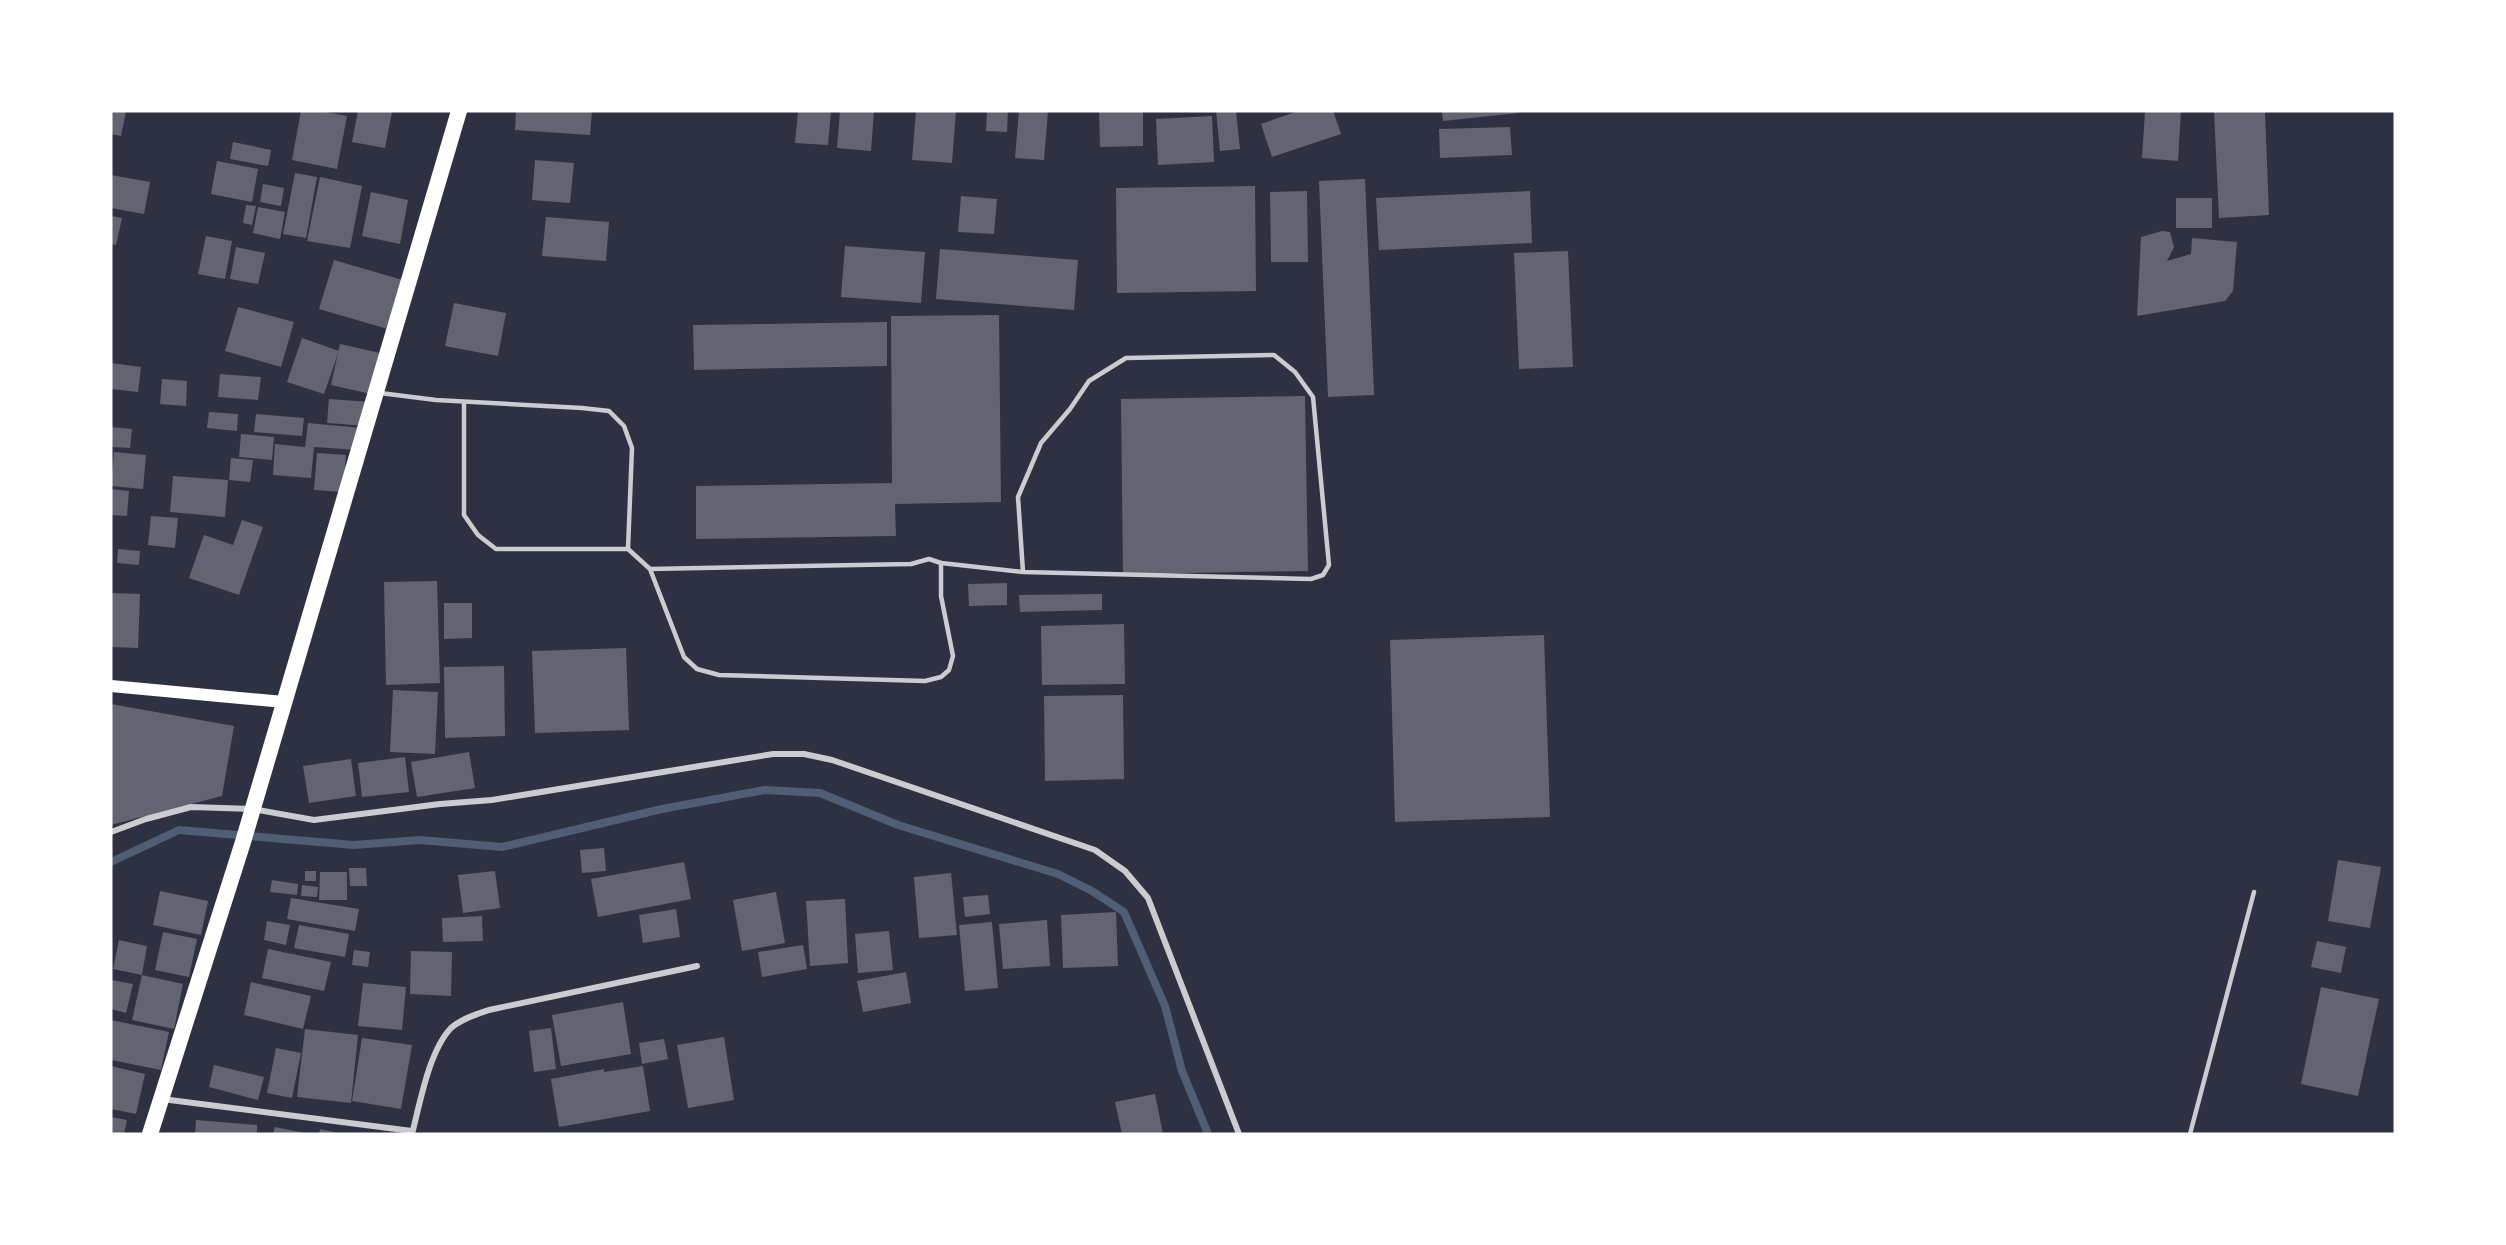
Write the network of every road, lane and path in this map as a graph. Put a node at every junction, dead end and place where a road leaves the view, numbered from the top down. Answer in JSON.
{"nodes":[{"id":1,"x":459,"y":111,"type":"edge"},
{"id":2,"x":378,"y":392,"type":"junction"},
{"id":3,"x":464,"y":402,"type":"junction"},
{"id":4,"x":628,"y":549,"type":"junction"},
{"id":5,"x":941,"y":563,"type":"junction"},
{"id":6,"x":650,"y":569,"type":"junction"},
{"id":7,"x":1023,"y":572,"type":"junction"},
{"id":8,"x":111,"y":686,"type":"edge"},
{"id":9,"x":284,"y":702,"type":"junction"},
{"id":10,"x":252,"y":815,"type":"junction"},
{"id":11,"x":111,"y":832,"type":"edge"},
{"id":12,"x":2254,"y":892,"type":"dead end"},
{"id":13,"x":697,"y":966,"type":"dead end"},
{"id":14,"x":161,"y":1099,"type":"junction"},
{"id":15,"x":412,"y":1132,"type":"edge"},
{"id":16,"x":150,"y":1134,"type":"edge"},
{"id":17,"x":1239,"y":1134,"type":"edge"},
{"id":18,"x":2190,"y":1134,"type":"edge"}],
"edges":[{"from":1,"to":2,"type":"highway"},
{"from":2,"to":3,"type":"lane"},
{"from":2,"to":9,"type":"highway"},
{"from":3,"to":4,"type":"lane"},
{"from":3,"to":4,"type":"lane"},
{"from":4,"to":6,"type":"lane"},
{"from":5,"to":6,"type":"lane"},
{"from":5,"to":6,"type":"lane"},
{"from":5,"to":7,"type":"lane"},
{"from":7,"to":7,"type":"lane"},
{"from":8,"to":9,"type":"main road"},
{"from":9,"to":10,"type":"highway"},
{"from":10,"to":11,"type":"street"},
{"from":10,"to":14,"type":"highway"},
{"from":10,"to":17,"type":"street"},
{"from":12,"to":18,"type":"lane"},
{"from":13,"to":15,"type":"street"},
{"from":14,"to":15,"type":"street"},
{"from":14,"to":16,"type":"highway"}]}
